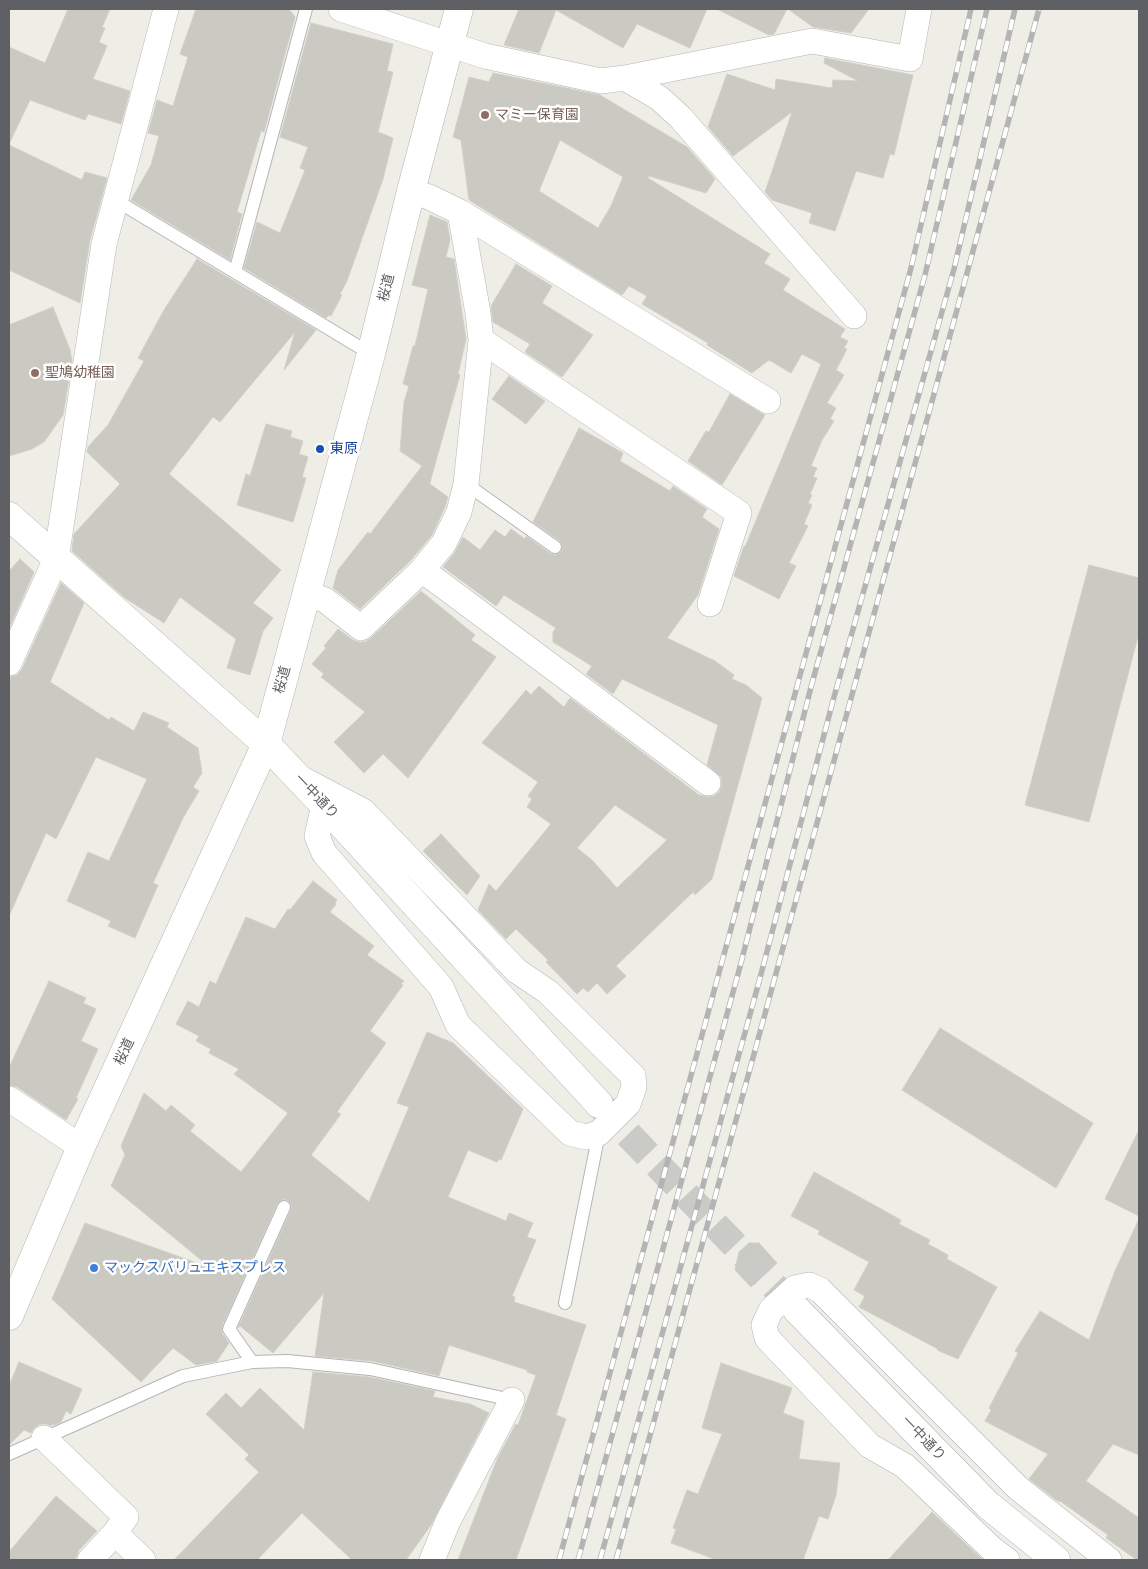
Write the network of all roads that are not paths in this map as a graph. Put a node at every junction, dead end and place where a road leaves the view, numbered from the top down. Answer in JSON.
{"nodes":[{"id":1,"x":166,"y":9,"type":"edge"},
{"id":2,"x":306,"y":9,"type":"edge"},
{"id":3,"x":341,"y":9,"type":"edge"},
{"id":4,"x":459,"y":9,"type":"edge"},
{"id":5,"x":919,"y":9,"type":"edge"},
{"id":6,"x":450,"y":44,"type":"junction"},
{"id":7,"x":625,"y":78,"type":"junction"},
{"id":8,"x":411,"y":191,"type":"junction"},
{"id":9,"x":117,"y":200,"type":"junction"},
{"id":10,"x":460,"y":212,"type":"junction"},
{"id":11,"x":235,"y":272,"type":"junction"},
{"id":12,"x":854,"y":316,"type":"dead end"},
{"id":13,"x":481,"y":340,"type":"junction"},
{"id":14,"x":370,"y":354,"type":"junction"},
{"id":15,"x":768,"y":401,"type":"dead end"},
{"id":16,"x":466,"y":484,"type":"junction"},
{"id":17,"x":9,"y":516,"type":"edge"},
{"id":18,"x":555,"y":547,"type":"dead end"},
{"id":19,"x":56,"y":559,"type":"junction"},
{"id":20,"x":422,"y":570,"type":"junction"},
{"id":21,"x":306,"y":593,"type":"junction"},
{"id":22,"x":710,"y":604,"type":"dead end"},
{"id":23,"x":9,"y":663,"type":"edge"},
{"id":24,"x":266,"y":744,"type":"junction"},
{"id":25,"x":297,"y":777,"type":"junction"},
{"id":26,"x":708,"y":783,"type":"dead end"},
{"id":27,"x":324,"y":805,"type":"junction"},
{"id":28,"x":9,"y":1099,"type":"edge"},
{"id":29,"x":599,"y":1104,"type":"tunnel mouth"},
{"id":30,"x":599,"y":1133,"type":"junction"},
{"id":31,"x":81,"y":1147,"type":"junction"},
{"id":32,"x":284,"y":1207,"type":"dead end"},
{"id":33,"x":564,"y":1303,"type":"dead end"},
{"id":34,"x":797,"y":1310,"type":"tunnel mouth"},
{"id":35,"x":9,"y":1316,"type":"edge"},
{"id":36,"x":252,"y":1362,"type":"junction"},
{"id":37,"x":512,"y":1400,"type":"joint"},
{"id":38,"x":44,"y":1438,"type":"junction"},
{"id":39,"x":9,"y":1454,"type":"edge"},
{"id":40,"x":115,"y":1533,"type":"junction"},
{"id":41,"x":90,"y":1560,"type":"edge"},
{"id":42,"x":143,"y":1560,"type":"edge"},
{"id":43,"x":432,"y":1560,"type":"edge"},
{"id":44,"x":1007,"y":1560,"type":"edge"},
{"id":45,"x":1056,"y":1560,"type":"edge"},
{"id":46,"x":1109,"y":1560,"type":"edge"}],
"edges":[{"from":1,"to":9,"type":"street"},
{"from":2,"to":11,"type":"lane"},
{"from":3,"to":6,"type":"street"},
{"from":4,"to":6,"type":"street","name":"桜道"},
{"from":5,"to":7,"type":"street"},
{"from":6,"to":7,"type":"street"},
{"from":6,"to":8,"type":"street","name":"桜道"},
{"from":7,"to":12,"type":"street"},
{"from":8,"to":10,"type":"street"},
{"from":8,"to":14,"type":"street","name":"桜道"},
{"from":9,"to":11,"type":"lane"},
{"from":9,"to":19,"type":"street"},
{"from":10,"to":13,"type":"street"},
{"from":10,"to":15,"type":"street"},
{"from":11,"to":14,"type":"lane"},
{"from":13,"to":16,"type":"street"},
{"from":13,"to":22,"type":"street"},
{"from":14,"to":21,"type":"street","name":"桜道"},
{"from":16,"to":18,"type":"lane"},
{"from":16,"to":20,"type":"street"},
{"from":17,"to":19,"type":"street","name":"一中通り"},
{"from":19,"to":23,"type":"street"},
{"from":19,"to":24,"type":"street","name":"一中通り"},
{"from":20,"to":21,"type":"street"},
{"from":20,"to":26,"type":"street"},
{"from":21,"to":24,"type":"street","name":"桜道"},
{"from":24,"to":25,"type":"street","name":"一中通り"},
{"from":24,"to":31,"type":"street","name":"桜道"},
{"from":25,"to":27,"type":"street","name":"一中通り"},
{"from":25,"to":30,"type":"street"},
{"from":27,"to":29,"type":"street","name":"一中通り"},
{"from":27,"to":30,"type":"street"},
{"from":28,"to":31,"type":"street"},
{"from":30,"to":33,"type":"lane"},
{"from":31,"to":35,"type":"street","name":"桜道"},
{"from":32,"to":36,"type":"lane"},
{"from":34,"to":45,"type":"street","name":"一中通り"},
{"from":36,"to":37,"type":"lane"},
{"from":36,"to":38,"type":"lane"},
{"from":37,"to":43,"type":"street"},
{"from":38,"to":39,"type":"lane"},
{"from":38,"to":40,"type":"street"},
{"from":40,"to":41,"type":"street"},
{"from":40,"to":42,"type":"street"},
{"from":44,"to":46,"type":"street"}]}
